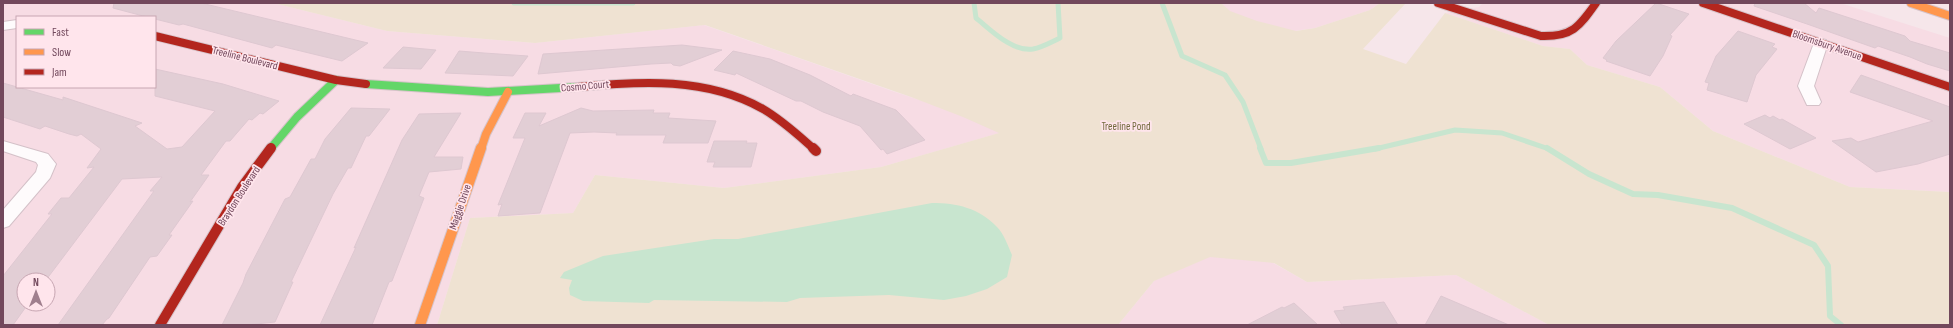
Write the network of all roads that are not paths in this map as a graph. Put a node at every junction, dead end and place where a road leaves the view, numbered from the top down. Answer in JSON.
{"nodes":[{"id":1,"x":1438,"y":3,"type":"edge"},
{"id":2,"x":1596,"y":3,"type":"edge"},
{"id":3,"x":1703,"y":3,"type":"edge"},
{"id":4,"x":1911,"y":3,"type":"edge"},
{"id":5,"x":1950,"y":16,"type":"edge"},
{"id":6,"x":16,"y":24,"type":"edge"},
{"id":7,"x":3,"y":26,"type":"edge"},
{"id":8,"x":156,"y":36,"type":"edge"},
{"id":9,"x":1821,"y":43,"type":"junction"},
{"id":10,"x":336,"y":80,"type":"junction"},
{"id":11,"x":1950,"y":87,"type":"edge"},
{"id":12,"x":508,"y":92,"type":"junction"},
{"id":13,"x":1813,"y":102,"type":"dead end"},
{"id":14,"x":3,"y":146,"type":"edge"},
{"id":15,"x":816,"y":151,"type":"dead end"},
{"id":16,"x":3,"y":222,"type":"edge"},
{"id":17,"x":160,"y":325,"type":"edge"},
{"id":18,"x":420,"y":325,"type":"edge"}],
"edges":[{"from":1,"to":2,"type":"street"},
{"from":3,"to":9,"type":"street","name":"Bloomsbury Avenue"},
{"from":4,"to":5,"type":"street"},
{"from":6,"to":7,"type":"street"},
{"from":8,"to":10,"type":"street","name":"Treeline Boulevard"},
{"from":9,"to":11,"type":"street","name":"Bloomsbury Avenue"},
{"from":9,"to":13,"type":"street"},
{"from":10,"to":12,"type":"street","name":"Cosmo Court"},
{"from":10,"to":17,"type":"street","name":"Braydon Boulevard"},
{"from":12,"to":15,"type":"street","name":"Cosmo Court"},
{"from":12,"to":18,"type":"street","name":"Maggie Drive"},
{"from":14,"to":16,"type":"street"}]}
